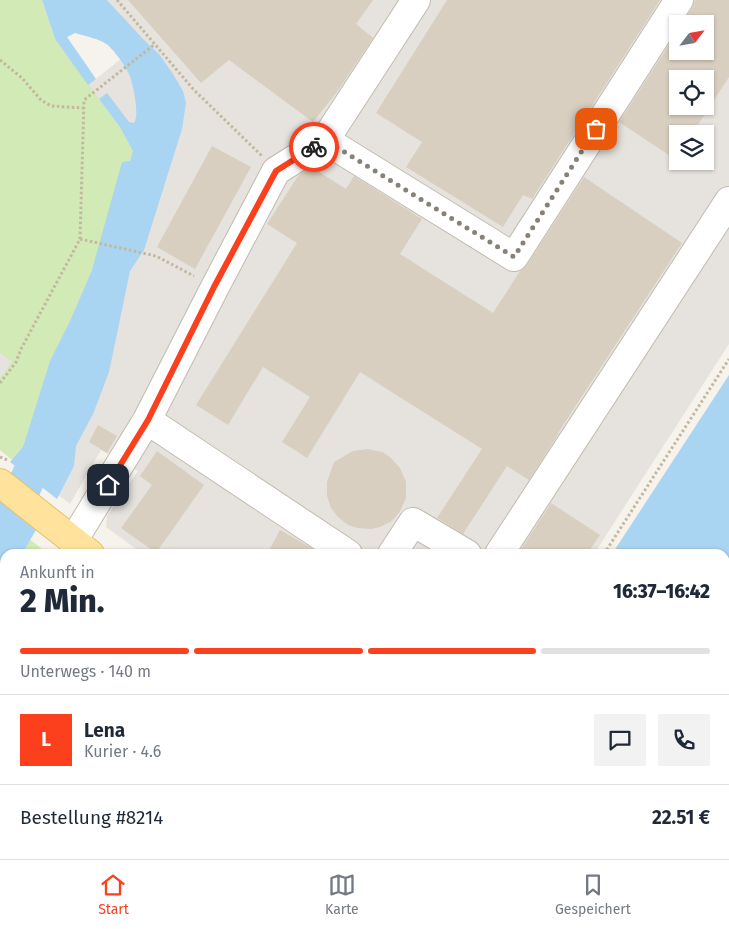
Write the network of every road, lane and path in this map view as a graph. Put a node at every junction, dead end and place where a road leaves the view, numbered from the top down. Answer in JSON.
{"nodes":[{"id":1,"x":117,"y":0,"type":"edge"},
{"id":2,"x":416,"y":0,"type":"edge"},
{"id":3,"x":679,"y":0,"type":"edge"},
{"id":4,"x":154,"y":45,"type":"junction"},
{"id":5,"x":0,"y":60,"type":"edge"},
{"id":6,"x":84,"y":108,"type":"junction"},
{"id":7,"x":325,"y":140,"type":"junction"},
{"id":8,"x":276,"y":171,"type":"junction"},
{"id":9,"x":729,"y":202,"type":"edge"},
{"id":10,"x":80,"y":239,"type":"junction"},
{"id":11,"x":214,"y":287,"type":"junction"},
{"id":12,"x":729,"y":359,"type":"edge"},
{"id":13,"x":0,"y":383,"type":"edge"},
{"id":14,"x":148,"y":420,"type":"junction"},
{"id":15,"x":0,"y":484,"type":"edge"},
{"id":16,"x":82,"y":547,"type":"edge"},
{"id":17,"x":341,"y":549,"type":"edge"},
{"id":18,"x":395,"y":549,"type":"edge"},
{"id":19,"x":459,"y":549,"type":"edge"},
{"id":20,"x":502,"y":549,"type":"edge"},
{"id":21,"x":607,"y":549,"type":"edge"}],
"edges":[{"from":1,"to":4,"type":"path"},
{"from":2,"to":7,"type":"street"},
{"from":3,"to":7,"type":"street"},
{"from":4,"to":6,"type":"path"},
{"from":4,"to":8,"type":"path"},
{"from":5,"to":6,"type":"path"},
{"from":6,"to":10,"type":"path"},
{"from":7,"to":8,"type":"street"},
{"from":8,"to":11,"type":"street"},
{"from":9,"to":20,"type":"street"},
{"from":10,"to":11,"type":"path"},
{"from":10,"to":13,"type":"path"},
{"from":11,"to":14,"type":"street"},
{"from":12,"to":21,"type":"path"},
{"from":14,"to":16,"type":"street"},
{"from":14,"to":17,"type":"street"},
{"from":15,"to":16,"type":"main road"},
{"from":18,"to":19,"type":"street"}]}
